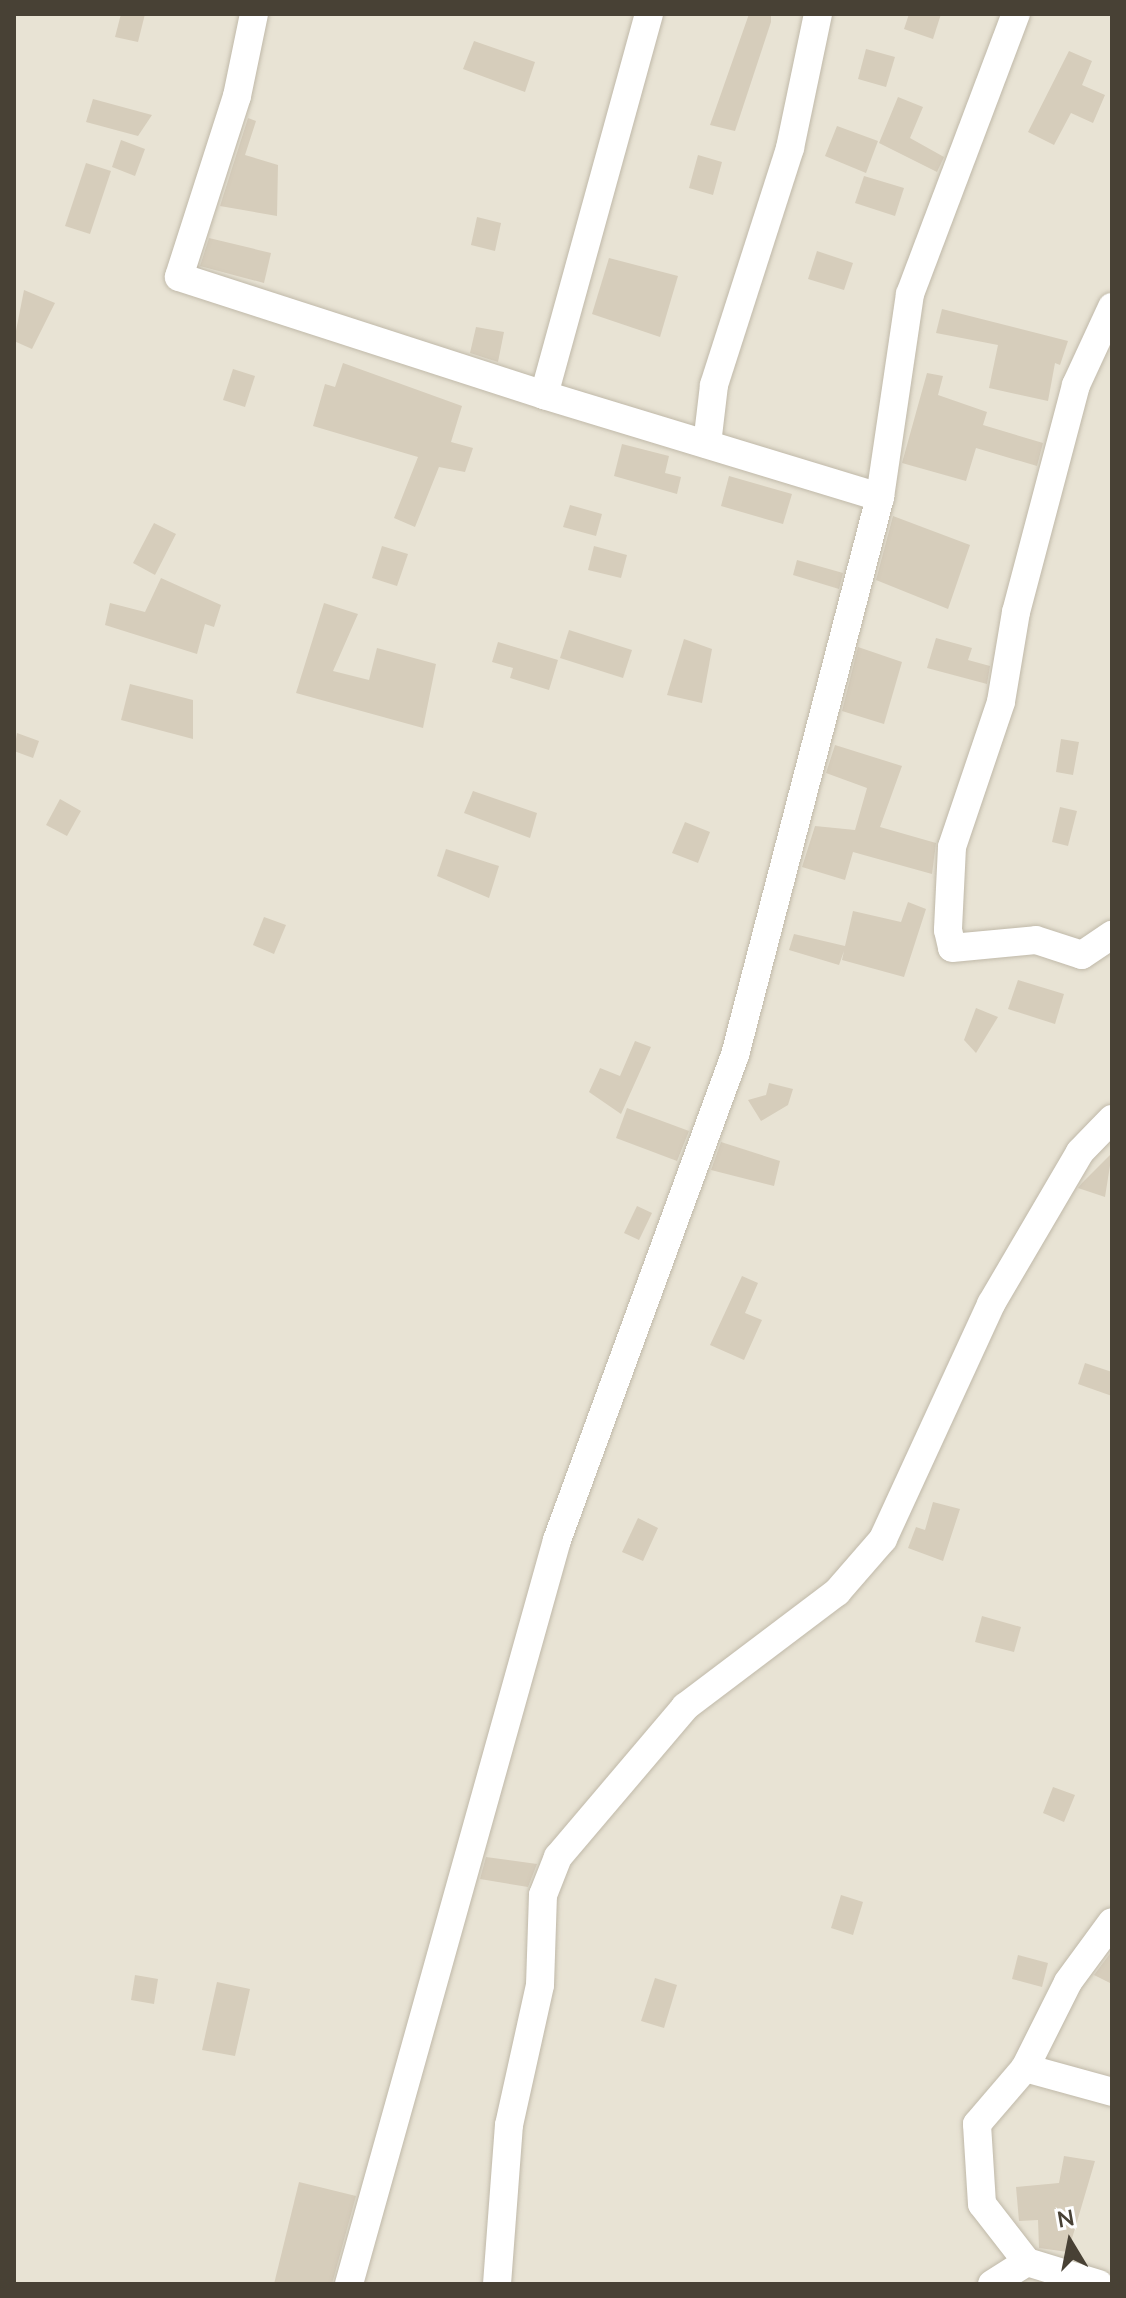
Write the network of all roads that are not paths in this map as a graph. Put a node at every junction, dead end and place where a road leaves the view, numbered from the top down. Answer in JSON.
{"nodes":[{"id":1,"x":254,"y":14,"type":"edge"},
{"id":2,"x":649,"y":14,"type":"edge"},
{"id":3,"x":818,"y":14,"type":"edge"},
{"id":4,"x":1016,"y":14,"type":"edge"},
{"id":5,"x":1112,"y":307,"type":"edge"},
{"id":6,"x":544,"y":395,"type":"junction"},
{"id":7,"x":707,"y":444,"type":"junction"},
{"id":8,"x":880,"y":497,"type":"junction"},
{"id":9,"x":1112,"y":935,"type":"edge"},
{"id":10,"x":1112,"y":1119,"type":"edge"},
{"id":11,"x":1112,"y":1922,"type":"edge"},
{"id":12,"x":1025,"y":2068,"type":"junction"},
{"id":13,"x":1112,"y":2092,"type":"edge"},
{"id":14,"x":1027,"y":2262,"type":"junction"},
{"id":15,"x":349,"y":2284,"type":"edge"},
{"id":16,"x":497,"y":2284,"type":"edge"},
{"id":17,"x":992,"y":2284,"type":"edge"},
{"id":18,"x":1099,"y":2284,"type":"edge"}],
"edges":[{"from":1,"to":6,"type":"street"},
{"from":2,"to":6,"type":"street"},
{"from":3,"to":7,"type":"street"},
{"from":4,"to":8,"type":"street"},
{"from":5,"to":9,"type":"street"},
{"from":6,"to":7,"type":"street"},
{"from":7,"to":8,"type":"street"},
{"from":8,"to":15,"type":"street"},
{"from":10,"to":16,"type":"street"},
{"from":11,"to":12,"type":"street"},
{"from":12,"to":13,"type":"street"},
{"from":12,"to":14,"type":"street"},
{"from":14,"to":17,"type":"street"},
{"from":14,"to":18,"type":"street"}]}
